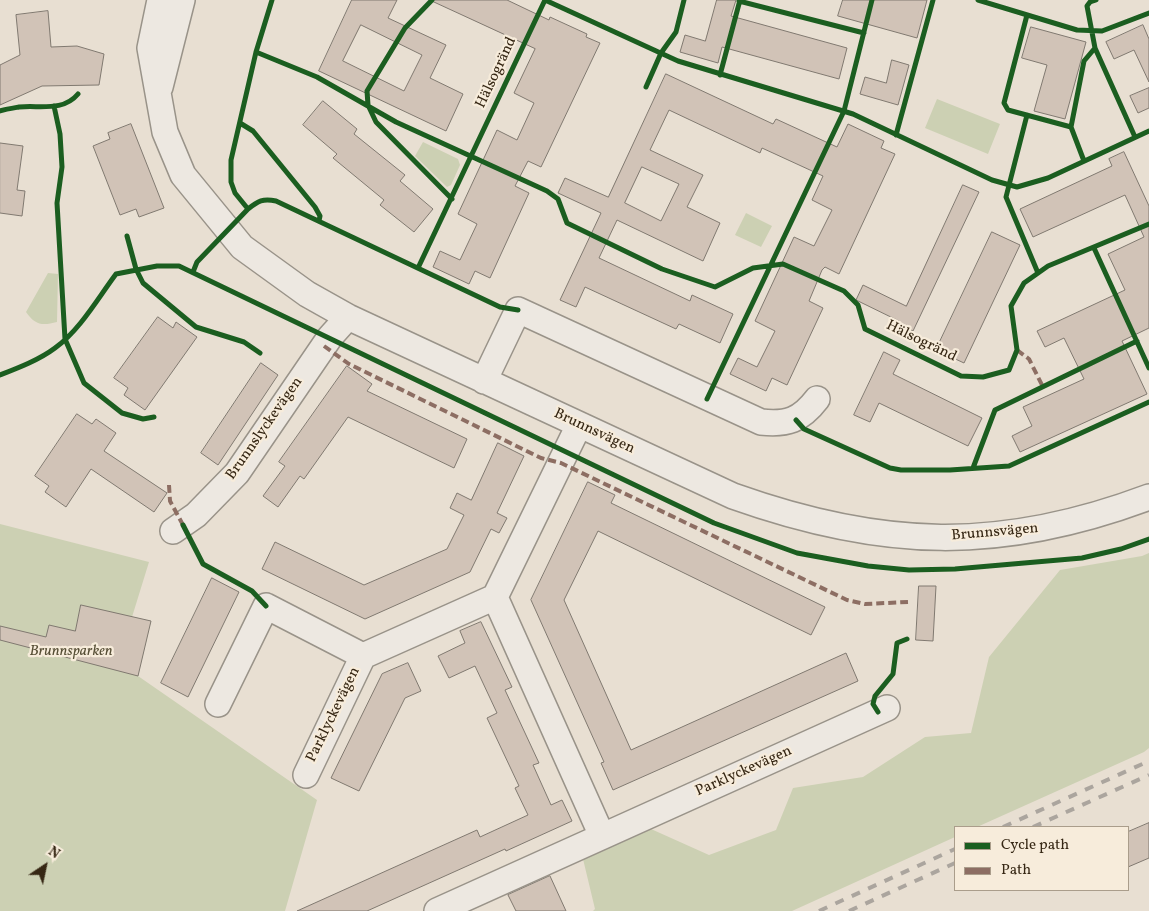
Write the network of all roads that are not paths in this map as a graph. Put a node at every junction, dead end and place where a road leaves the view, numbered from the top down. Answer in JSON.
{"nodes":[{"id":1,"x":160,"y":0,"type":"edge"},
{"id":2,"x":182,"y":0,"type":"edge"},
{"id":3,"x":158,"y":92,"type":"junction"},
{"id":4,"x":348,"y":316,"type":"junction"},
{"id":5,"x":484,"y":381,"type":"junction"},
{"id":6,"x":817,"y":399,"type":"dead end"},
{"id":7,"x":579,"y":425,"type":"junction"},
{"id":8,"x":1149,"y":497,"type":"edge"},
{"id":9,"x":173,"y":532,"type":"dead end"},
{"id":10,"x":495,"y":597,"type":"junction"},
{"id":11,"x":363,"y":656,"type":"junction"},
{"id":12,"x":218,"y":704,"type":"dead end"},
{"id":13,"x":887,"y":708,"type":"dead end"},
{"id":14,"x":306,"y":774,"type":"dead end"},
{"id":15,"x":602,"y":836,"type":"junction"},
{"id":16,"x":437,"y":911,"type":"edge"}],
"edges":[{"from":1,"to":3,"type":"street","name":"Brunnsvägen"},
{"from":2,"to":3,"type":"street","name":"Brunnsvägen"},
{"from":3,"to":4,"type":"street","name":"Brunnsvägen"},
{"from":4,"to":5,"type":"street","name":"Brunnsvägen"},
{"from":4,"to":9,"type":"street","name":"Brunnslyckevägen"},
{"from":5,"to":6,"type":"street"},
{"from":5,"to":7,"type":"street","name":"Brunnsvägen"},
{"from":7,"to":8,"type":"street","name":"Brunnsvägen"},
{"from":7,"to":10,"type":"street"},
{"from":10,"to":11,"type":"street","name":"Parklyckevägen"},
{"from":10,"to":15,"type":"street"},
{"from":11,"to":12,"type":"street","name":"Parklyckevägen"},
{"from":11,"to":14,"type":"street","name":"Parklyckevägen"},
{"from":13,"to":15,"type":"street","name":"Parklyckevägen"},
{"from":15,"to":16,"type":"street","name":"Parklyckevägen"}]}
